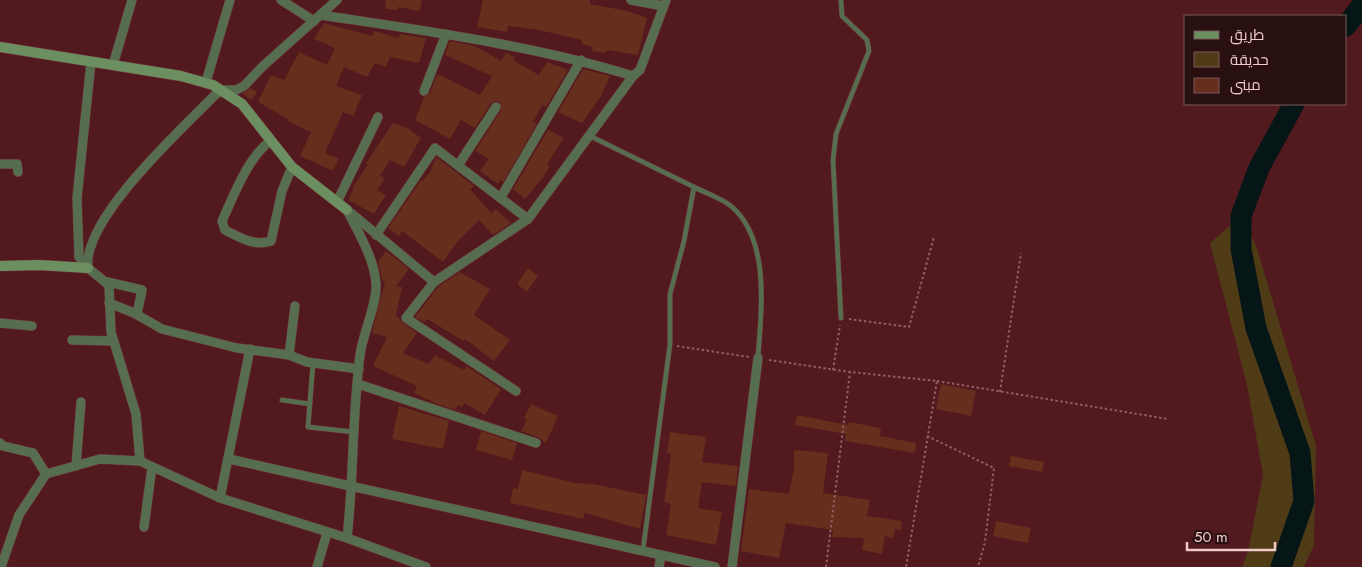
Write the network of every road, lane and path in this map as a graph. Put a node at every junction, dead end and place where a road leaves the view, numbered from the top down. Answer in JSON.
{"nodes":[{"id":1,"x":132,"y":0,"type":"edge"},
{"id":2,"x":230,"y":0,"type":"edge"},
{"id":3,"x":281,"y":0,"type":"edge"},
{"id":4,"x":337,"y":0,"type":"edge"},
{"id":5,"x":631,"y":0,"type":"edge"},
{"id":6,"x":841,"y":0,"type":"edge"},
{"id":7,"x":664,"y":3,"type":"edge"},
{"id":8,"x":322,"y":15,"type":"junction"},
{"id":9,"x":314,"y":21,"type":"junction"},
{"id":10,"x":446,"y":34,"type":"junction"},
{"id":11,"x":0,"y":48,"type":"edge"},
{"id":12,"x":581,"y":60,"type":"junction"},
{"id":13,"x":91,"y":62,"type":"junction"},
{"id":14,"x":113,"y":65,"type":"junction"},
{"id":15,"x":633,"y":76,"type":"junction"},
{"id":16,"x":206,"y":82,"type":"junction"},
{"id":17,"x":223,"y":90,"type":"junction"},
{"id":18,"x":424,"y":91,"type":"dead end"},
{"id":19,"x":496,"y":107,"type":"dead end"},
{"id":20,"x":378,"y":117,"type":"dead end"},
{"id":21,"x":589,"y":136,"type":"junction"},
{"id":22,"x":270,"y":141,"type":"junction"},
{"id":23,"x":0,"y":164,"type":"edge"},
{"id":24,"x":459,"y":164,"type":"junction"},
{"id":25,"x":292,"y":167,"type":"junction"},
{"id":26,"x":18,"y":172,"type":"dead end"},
{"id":27,"x":694,"y":187,"type":"junction"},
{"id":28,"x":501,"y":197,"type":"junction"},
{"id":29,"x":337,"y":202,"type":"junction"},
{"id":30,"x":347,"y":210,"type":"junction"},
{"id":31,"x":528,"y":219,"type":"junction"},
{"id":32,"x":376,"y":235,"type":"junction"},
{"id":33,"x":934,"y":237,"type":"dead end"},
{"id":34,"x":1021,"y":254,"type":"dead end"},
{"id":35,"x":0,"y":266,"type":"edge"},
{"id":36,"x":88,"y":268,"type":"junction"},
{"id":37,"x":108,"y":282,"type":"junction"},
{"id":38,"x":434,"y":282,"type":"junction"},
{"id":39,"x":109,"y":303,"type":"junction"},
{"id":40,"x":295,"y":306,"type":"dead end"},
{"id":41,"x":136,"y":314,"type":"junction"},
{"id":42,"x":841,"y":318,"type":"junction"},
{"id":43,"x":0,"y":324,"type":"edge"},
{"id":44,"x":32,"y":326,"type":"dead end"},
{"id":45,"x":72,"y":340,"type":"dead end"},
{"id":46,"x":112,"y":341,"type":"junction"},
{"id":47,"x":250,"y":350,"type":"junction"},
{"id":48,"x":289,"y":355,"type":"junction"},
{"id":49,"x":758,"y":358,"type":"joint"},
{"id":50,"x":313,"y":363,"type":"junction"},
{"id":51,"x":359,"y":369,"type":"junction"},
{"id":52,"x":833,"y":370,"type":"dead end"},
{"id":53,"x":937,"y":381,"type":"junction"},
{"id":54,"x":358,"y":384,"type":"junction"},
{"id":55,"x":516,"y":391,"type":"dead end"},
{"id":56,"x":1000,"y":392,"type":"junction"},
{"id":57,"x":282,"y":400,"type":"dead end"},
{"id":58,"x":81,"y":402,"type":"dead end"},
{"id":59,"x":310,"y":404,"type":"junction"},
{"id":60,"x":1168,"y":419,"type":"dead end"},
{"id":61,"x":355,"y":433,"type":"junction"},
{"id":62,"x":927,"y":435,"type":"junction"},
{"id":63,"x":0,"y":443,"type":"edge"},
{"id":64,"x":536,"y":443,"type":"dead end"},
{"id":65,"x":229,"y":459,"type":"junction"},
{"id":66,"x":140,"y":461,"type":"junction"},
{"id":67,"x":76,"y":466,"type":"junction"},
{"id":68,"x":152,"y":467,"type":"junction"},
{"id":69,"x":46,"y":474,"type":"junction"},
{"id":70,"x":353,"y":485,"type":"junction"},
{"id":71,"x":220,"y":498,"type":"junction"},
{"id":72,"x":144,"y":527,"type":"dead end"},
{"id":73,"x":328,"y":533,"type":"junction"},
{"id":74,"x":347,"y":538,"type":"junction"},
{"id":75,"x":4,"y":545,"type":"edge"},
{"id":76,"x":642,"y":550,"type":"junction"},
{"id":77,"x":661,"y":555,"type":"junction"},
{"id":78,"x":1,"y":567,"type":"edge"},
{"id":79,"x":317,"y":567,"type":"edge"},
{"id":80,"x":426,"y":567,"type":"edge"},
{"id":81,"x":659,"y":567,"type":"edge"},
{"id":82,"x":715,"y":567,"type":"edge"},
{"id":83,"x":732,"y":567,"type":"edge"},
{"id":84,"x":826,"y":567,"type":"edge"},
{"id":85,"x":906,"y":567,"type":"edge"},
{"id":86,"x":978,"y":567,"type":"edge"}],
"edges":[{"from":1,"to":14,"type":"street"},
{"from":2,"to":16,"type":"street"},
{"from":3,"to":9,"type":"street"},
{"from":4,"to":8,"type":"street"},
{"from":5,"to":7,"type":"street"},
{"from":6,"to":42,"type":"lane"},
{"from":7,"to":15,"type":"street"},
{"from":8,"to":9,"type":"street"},
{"from":8,"to":10,"type":"street"},
{"from":9,"to":17,"type":"street"},
{"from":10,"to":12,"type":"street"},
{"from":10,"to":18,"type":"street"},
{"from":11,"to":13,"type":"street"},
{"from":12,"to":15,"type":"street"},
{"from":12,"to":28,"type":"street"},
{"from":13,"to":14,"type":"street"},
{"from":13,"to":36,"type":"street"},
{"from":14,"to":16,"type":"street"},
{"from":15,"to":21,"type":"street"},
{"from":16,"to":17,"type":"street"},
{"from":17,"to":22,"type":"street"},
{"from":17,"to":36,"type":"street"},
{"from":19,"to":24,"type":"street"},
{"from":20,"to":29,"type":"street"},
{"from":21,"to":27,"type":"lane"},
{"from":21,"to":31,"type":"street"},
{"from":22,"to":25,"type":"street"},
{"from":22,"to":25,"type":"street"},
{"from":23,"to":26,"type":"street"},
{"from":24,"to":28,"type":"street"},
{"from":24,"to":32,"type":"street"},
{"from":25,"to":29,"type":"street"},
{"from":27,"to":49,"type":"lane"},
{"from":27,"to":76,"type":"lane"},
{"from":28,"to":31,"type":"street"},
{"from":29,"to":30,"type":"street"},
{"from":30,"to":32,"type":"street"},
{"from":30,"to":51,"type":"street"},
{"from":31,"to":38,"type":"street"},
{"from":32,"to":38,"type":"street"},
{"from":33,"to":42,"type":"path"},
{"from":34,"to":56,"type":"path"},
{"from":35,"to":36,"type":"street"},
{"from":36,"to":37,"type":"street"},
{"from":37,"to":39,"type":"street"},
{"from":37,"to":41,"type":"street"},
{"from":38,"to":55,"type":"street"},
{"from":39,"to":41,"type":"street"},
{"from":39,"to":46,"type":"street"},
{"from":40,"to":48,"type":"street"},
{"from":41,"to":47,"type":"street"},
{"from":42,"to":52,"type":"path"},
{"from":43,"to":44,"type":"street"},
{"from":45,"to":46,"type":"street"},
{"from":46,"to":66,"type":"street"},
{"from":47,"to":48,"type":"street"},
{"from":47,"to":65,"type":"street"},
{"from":48,"to":50,"type":"street"},
{"from":49,"to":83,"type":"street"},
{"from":50,"to":51,"type":"street"},
{"from":50,"to":59,"type":"lane"},
{"from":51,"to":54,"type":"street"},
{"from":53,"to":56,"type":"path"},
{"from":53,"to":62,"type":"path"},
{"from":53,"to":84,"type":"path"},
{"from":54,"to":61,"type":"street"},
{"from":54,"to":64,"type":"street"},
{"from":56,"to":60,"type":"path"},
{"from":57,"to":59,"type":"lane"},
{"from":58,"to":67,"type":"street"},
{"from":59,"to":61,"type":"lane"},
{"from":61,"to":70,"type":"street"},
{"from":62,"to":85,"type":"path"},
{"from":62,"to":86,"type":"path"},
{"from":63,"to":69,"type":"street"},
{"from":65,"to":70,"type":"street"},
{"from":65,"to":71,"type":"street"},
{"from":66,"to":67,"type":"street"},
{"from":66,"to":68,"type":"street"},
{"from":67,"to":69,"type":"street"},
{"from":68,"to":71,"type":"street"},
{"from":68,"to":72,"type":"street"},
{"from":69,"to":75,"type":"street"},
{"from":70,"to":74,"type":"street"},
{"from":70,"to":76,"type":"street"},
{"from":71,"to":73,"type":"street"},
{"from":73,"to":74,"type":"street"},
{"from":73,"to":79,"type":"street"},
{"from":74,"to":80,"type":"street"},
{"from":75,"to":78,"type":"street"},
{"from":76,"to":77,"type":"street"},
{"from":77,"to":81,"type":"street"},
{"from":77,"to":82,"type":"street"}]}
